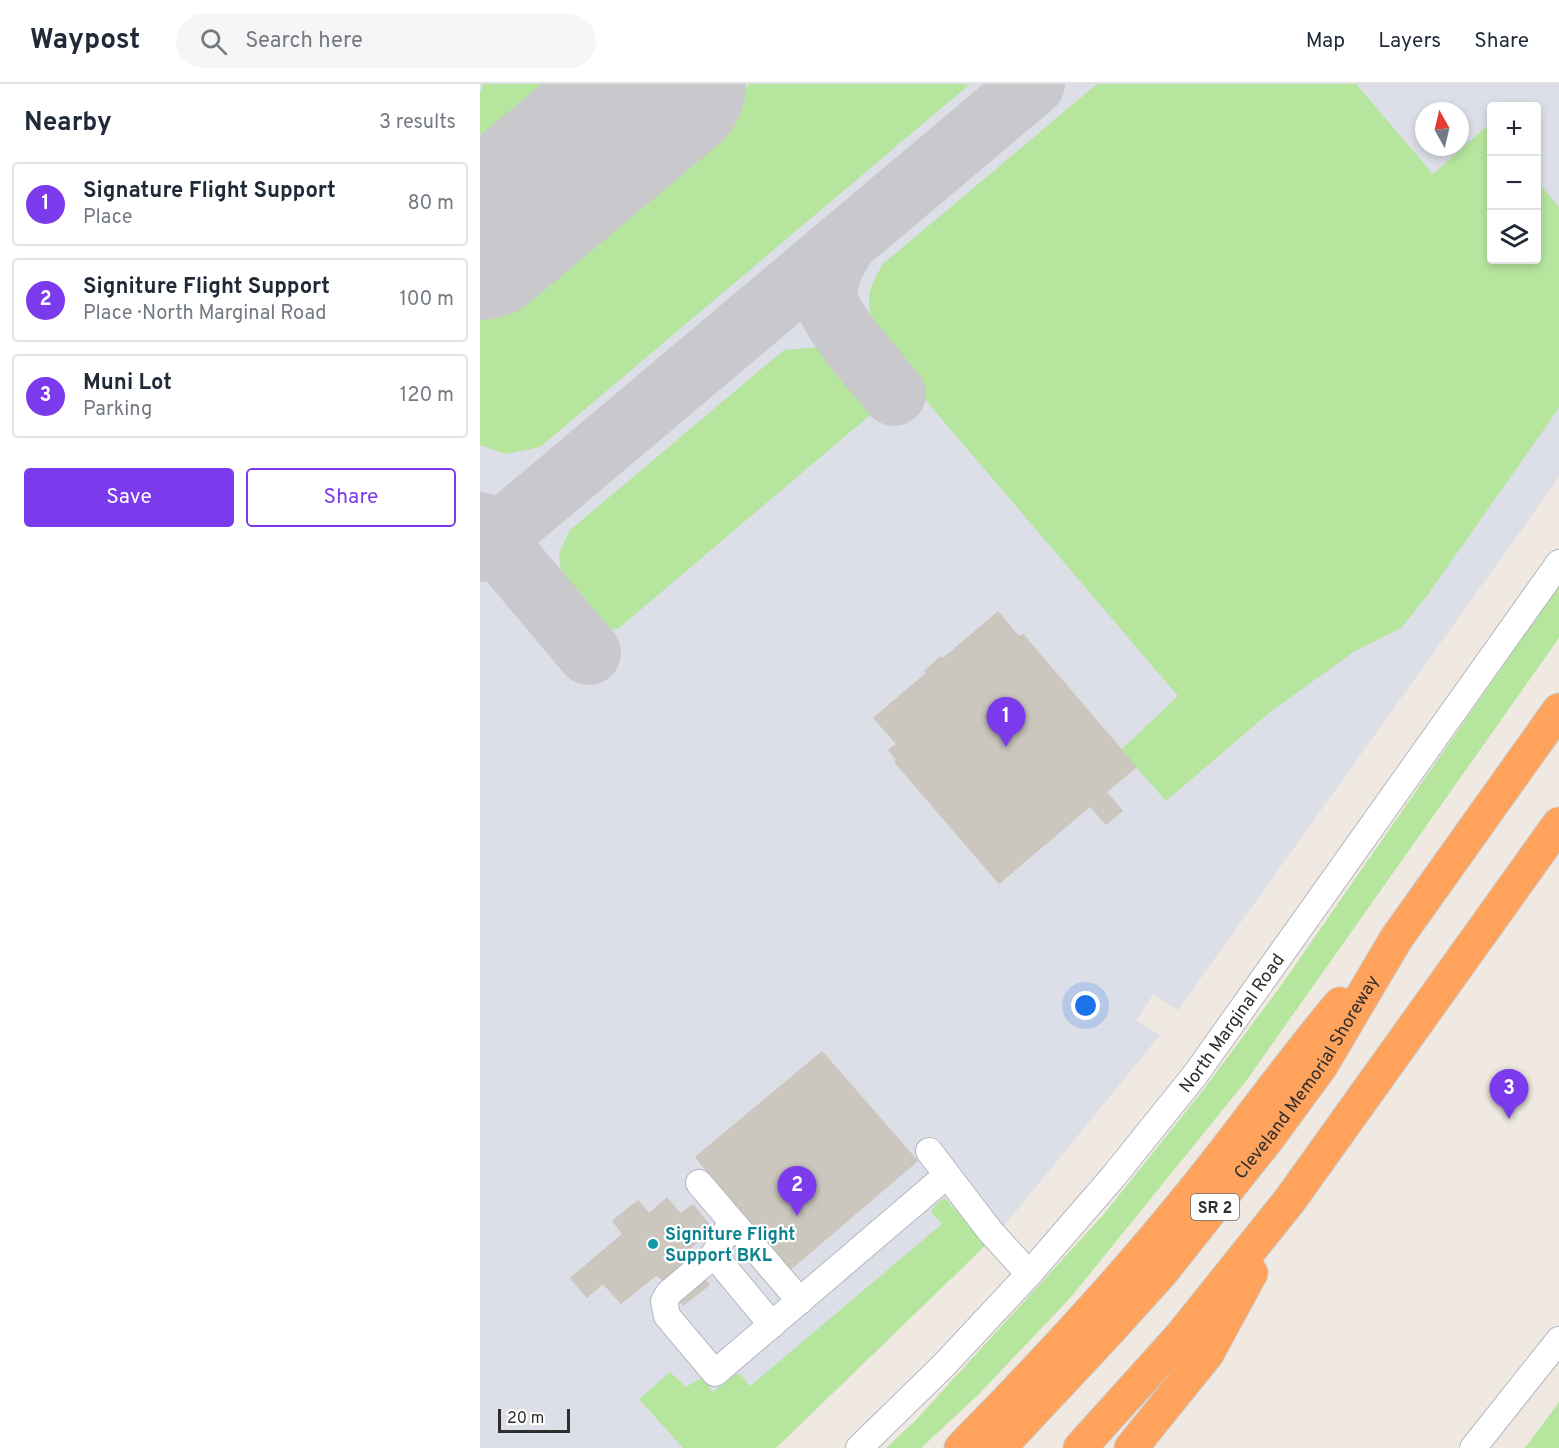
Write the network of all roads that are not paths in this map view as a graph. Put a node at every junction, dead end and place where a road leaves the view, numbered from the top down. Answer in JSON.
{"nodes":[{"id":1,"x":1559,"y":563,"type":"edge"},
{"id":2,"x":1559,"y":710,"type":"edge"},
{"id":3,"x":1559,"y":824,"type":"edge"},
{"id":4,"x":1396,"y":939,"type":"junction"},
{"id":5,"x":928,"y":1151,"type":"dead end"},
{"id":6,"x":947,"y":1175,"type":"junction"},
{"id":7,"x":699,"y":1183,"type":"dead end"},
{"id":8,"x":1290,"y":1200,"type":"junction"},
{"id":9,"x":731,"y":1222,"type":"junction"},
{"id":10,"x":714,"y":1255,"type":"junction"},
{"id":11,"x":1029,"y":1274,"type":"junction"},
{"id":12,"x":800,"y":1301,"type":"junction"},
{"id":13,"x":771,"y":1325,"type":"junction"},
{"id":14,"x":1559,"y":1340,"type":"edge"},
{"id":15,"x":859,"y":1448,"type":"edge"},
{"id":16,"x":961,"y":1448,"type":"edge"},
{"id":17,"x":999,"y":1448,"type":"edge"},
{"id":18,"x":1080,"y":1448,"type":"edge"},
{"id":19,"x":1131,"y":1448,"type":"edge"},
{"id":20,"x":1473,"y":1448,"type":"edge"}],
"edges":[{"from":1,"to":11,"type":"street","name":"North Marginal Road"},
{"from":2,"to":4,"type":"highway","name":"Cleveland Memorial Shoreway","number":"SR 2"},
{"from":3,"to":8,"type":"highway"},
{"from":4,"to":16,"type":"highway"},
{"from":4,"to":17,"type":"highway","name":"Cleveland Memorial Shoreway","number":"SR 2"},
{"from":5,"to":6,"type":"street"},
{"from":6,"to":11,"type":"street"},
{"from":6,"to":12,"type":"street"},
{"from":7,"to":9,"type":"street"},
{"from":8,"to":18,"type":"highway"},
{"from":8,"to":19,"type":"highway"},
{"from":9,"to":10,"type":"street"},
{"from":9,"to":12,"type":"street"},
{"from":10,"to":13,"type":"street"},
{"from":10,"to":13,"type":"street"},
{"from":11,"to":15,"type":"street","name":"North Marginal Road"},
{"from":12,"to":13,"type":"street"},
{"from":14,"to":20,"type":"street"}]}
